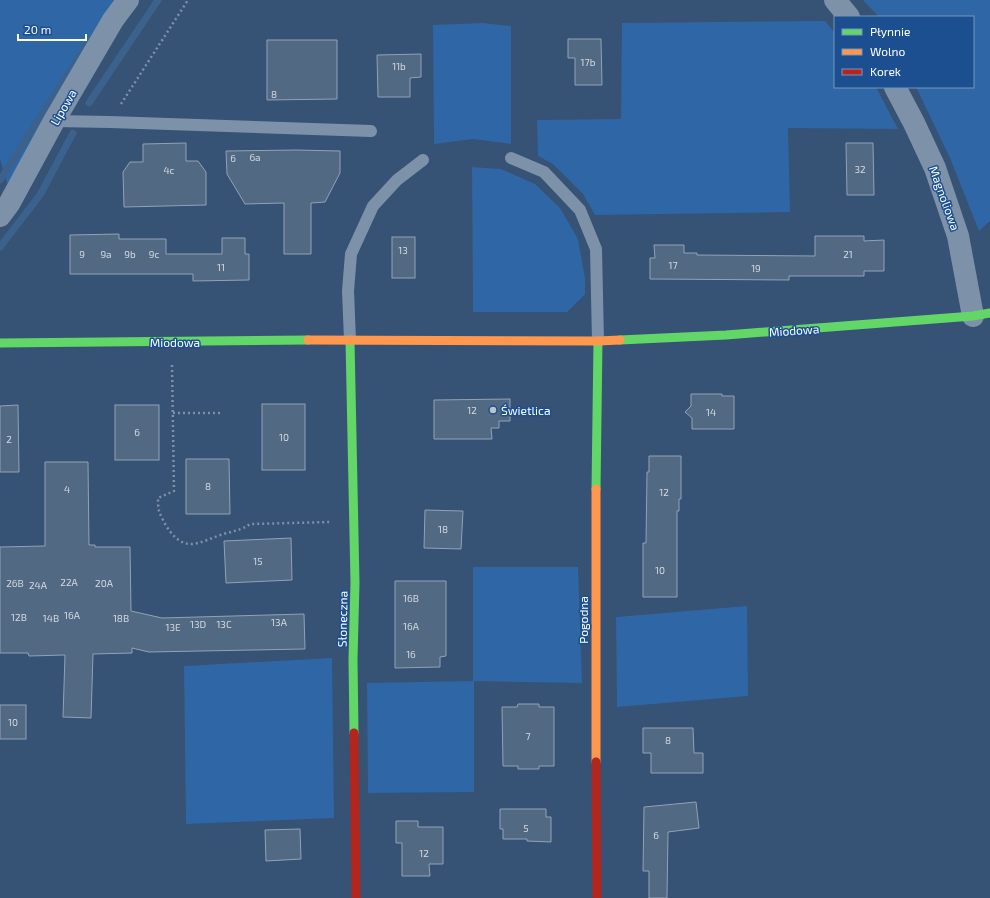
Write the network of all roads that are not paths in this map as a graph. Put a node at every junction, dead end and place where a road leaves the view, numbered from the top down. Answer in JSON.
{"nodes":[{"id":1,"x":128,"y":0,"type":"edge"},
{"id":2,"x":835,"y":0,"type":"edge"},
{"id":3,"x":848,"y":16,"type":"edge"},
{"id":4,"x":896,"y":88,"type":"edge"},
{"id":5,"x":54,"y":121,"type":"junction"},
{"id":6,"x":371,"y":131,"type":"dead end"},
{"id":7,"x":510,"y":158,"type":"dead end"},
{"id":8,"x":423,"y":160,"type":"dead end"},
{"id":9,"x":0,"y":216,"type":"edge"},
{"id":10,"x":982,"y":315,"type":"edge"},
{"id":11,"x":350,"y":340,"type":"junction"},
{"id":12,"x":598,"y":342,"type":"junction"},
{"id":13,"x":0,"y":343,"type":"edge"},
{"id":14,"x":356,"y":898,"type":"edge"},
{"id":15,"x":597,"y":898,"type":"edge"}],
"edges":[{"from":1,"to":5,"type":"street","name":"Lipowa"},
{"from":2,"to":3,"type":"street"},
{"from":4,"to":10,"type":"street","name":"Magnoliowa"},
{"from":5,"to":6,"type":"lane"},
{"from":5,"to":9,"type":"street","name":"Lipowa"},
{"from":7,"to":12,"type":"lane"},
{"from":8,"to":11,"type":"lane"},
{"from":10,"to":12,"type":"street","name":"Miodowa"},
{"from":11,"to":12,"type":"street","name":"Miodowa"},
{"from":11,"to":13,"type":"street","name":"Miodowa"},
{"from":11,"to":14,"type":"street","name":"Słoneczna"},
{"from":12,"to":15,"type":"street","name":"Pogodna"}]}
